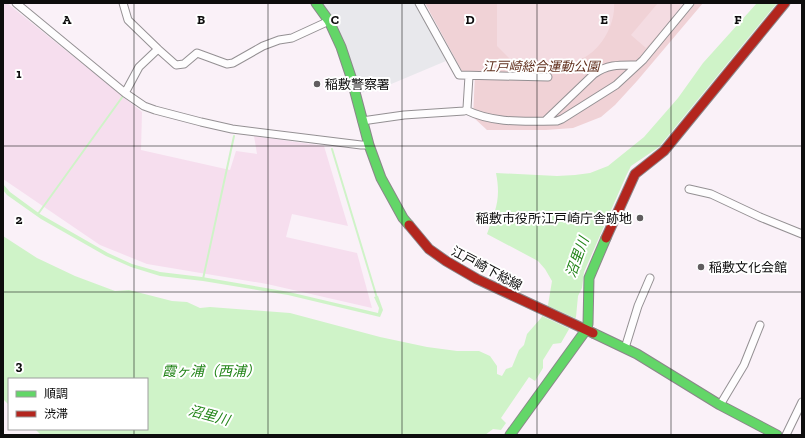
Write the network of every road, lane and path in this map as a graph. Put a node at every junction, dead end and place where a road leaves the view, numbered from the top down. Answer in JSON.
{"nodes":[{"id":1,"x":16,"y":3,"type":"edge"},
{"id":2,"x":123,"y":3,"type":"edge"},
{"id":3,"x":316,"y":3,"type":"edge"},
{"id":4,"x":420,"y":3,"type":"edge"},
{"id":5,"x":690,"y":3,"type":"edge"},
{"id":6,"x":785,"y":3,"type":"edge"},
{"id":7,"x":329,"y":21,"type":"junction"},
{"id":8,"x":158,"y":49,"type":"junction"},
{"id":9,"x":637,"y":65,"type":"junction"},
{"id":10,"x":469,"y":76,"type":"junction"},
{"id":11,"x":548,"y":78,"type":"dead end"},
{"id":12,"x":125,"y":93,"type":"junction"},
{"id":13,"x":466,"y":110,"type":"junction"},
{"id":14,"x":362,"y":121,"type":"junction"},
{"id":15,"x":545,"y":121,"type":"junction"},
{"id":16,"x":368,"y":145,"type":"junction"},
{"id":17,"x":689,"y":190,"type":"dead end"},
{"id":18,"x":802,"y":234,"type":"edge"},
{"id":19,"x":650,"y":278,"type":"dead end"},
{"id":20,"x":760,"y":325,"type":"dead end"},
{"id":21,"x":584,"y":329,"type":"junction"},
{"id":22,"x":626,"y":348,"type":"junction"},
{"id":23,"x":802,"y":402,"type":"edge"},
{"id":24,"x":720,"y":405,"type":"junction"},
{"id":25,"x":510,"y":435,"type":"edge"},
{"id":26,"x":777,"y":435,"type":"edge"},
{"id":27,"x":786,"y":435,"type":"edge"}],
"edges":[{"from":1,"to":12,"type":"street"},
{"from":2,"to":8,"type":"street"},
{"from":3,"to":7,"type":"main road","name":"江戸崎下総線"},
{"from":4,"to":10,"type":"street"},
{"from":5,"to":9,"type":"street"},
{"from":6,"to":21,"type":"main road"},
{"from":7,"to":8,"type":"street"},
{"from":7,"to":14,"type":"main road","name":"江戸崎下総線"},
{"from":8,"to":12,"type":"street"},
{"from":9,"to":15,"type":"street"},
{"from":9,"to":15,"type":"street"},
{"from":10,"to":11,"type":"street"},
{"from":10,"to":13,"type":"street"},
{"from":12,"to":16,"type":"street"},
{"from":13,"to":14,"type":"street"},
{"from":13,"to":15,"type":"street"},
{"from":14,"to":16,"type":"main road","name":"江戸崎下総線"},
{"from":16,"to":21,"type":"main road","name":"江戸崎下総線"},
{"from":17,"to":18,"type":"street"},
{"from":19,"to":22,"type":"street"},
{"from":20,"to":24,"type":"street"},
{"from":21,"to":22,"type":"main road","name":"江戸崎下総線"},
{"from":21,"to":25,"type":"main road"},
{"from":22,"to":24,"type":"main road","name":"江戸崎下総線"},
{"from":23,"to":27,"type":"street"},
{"from":24,"to":26,"type":"main road","name":"江戸崎下総線"}]}
